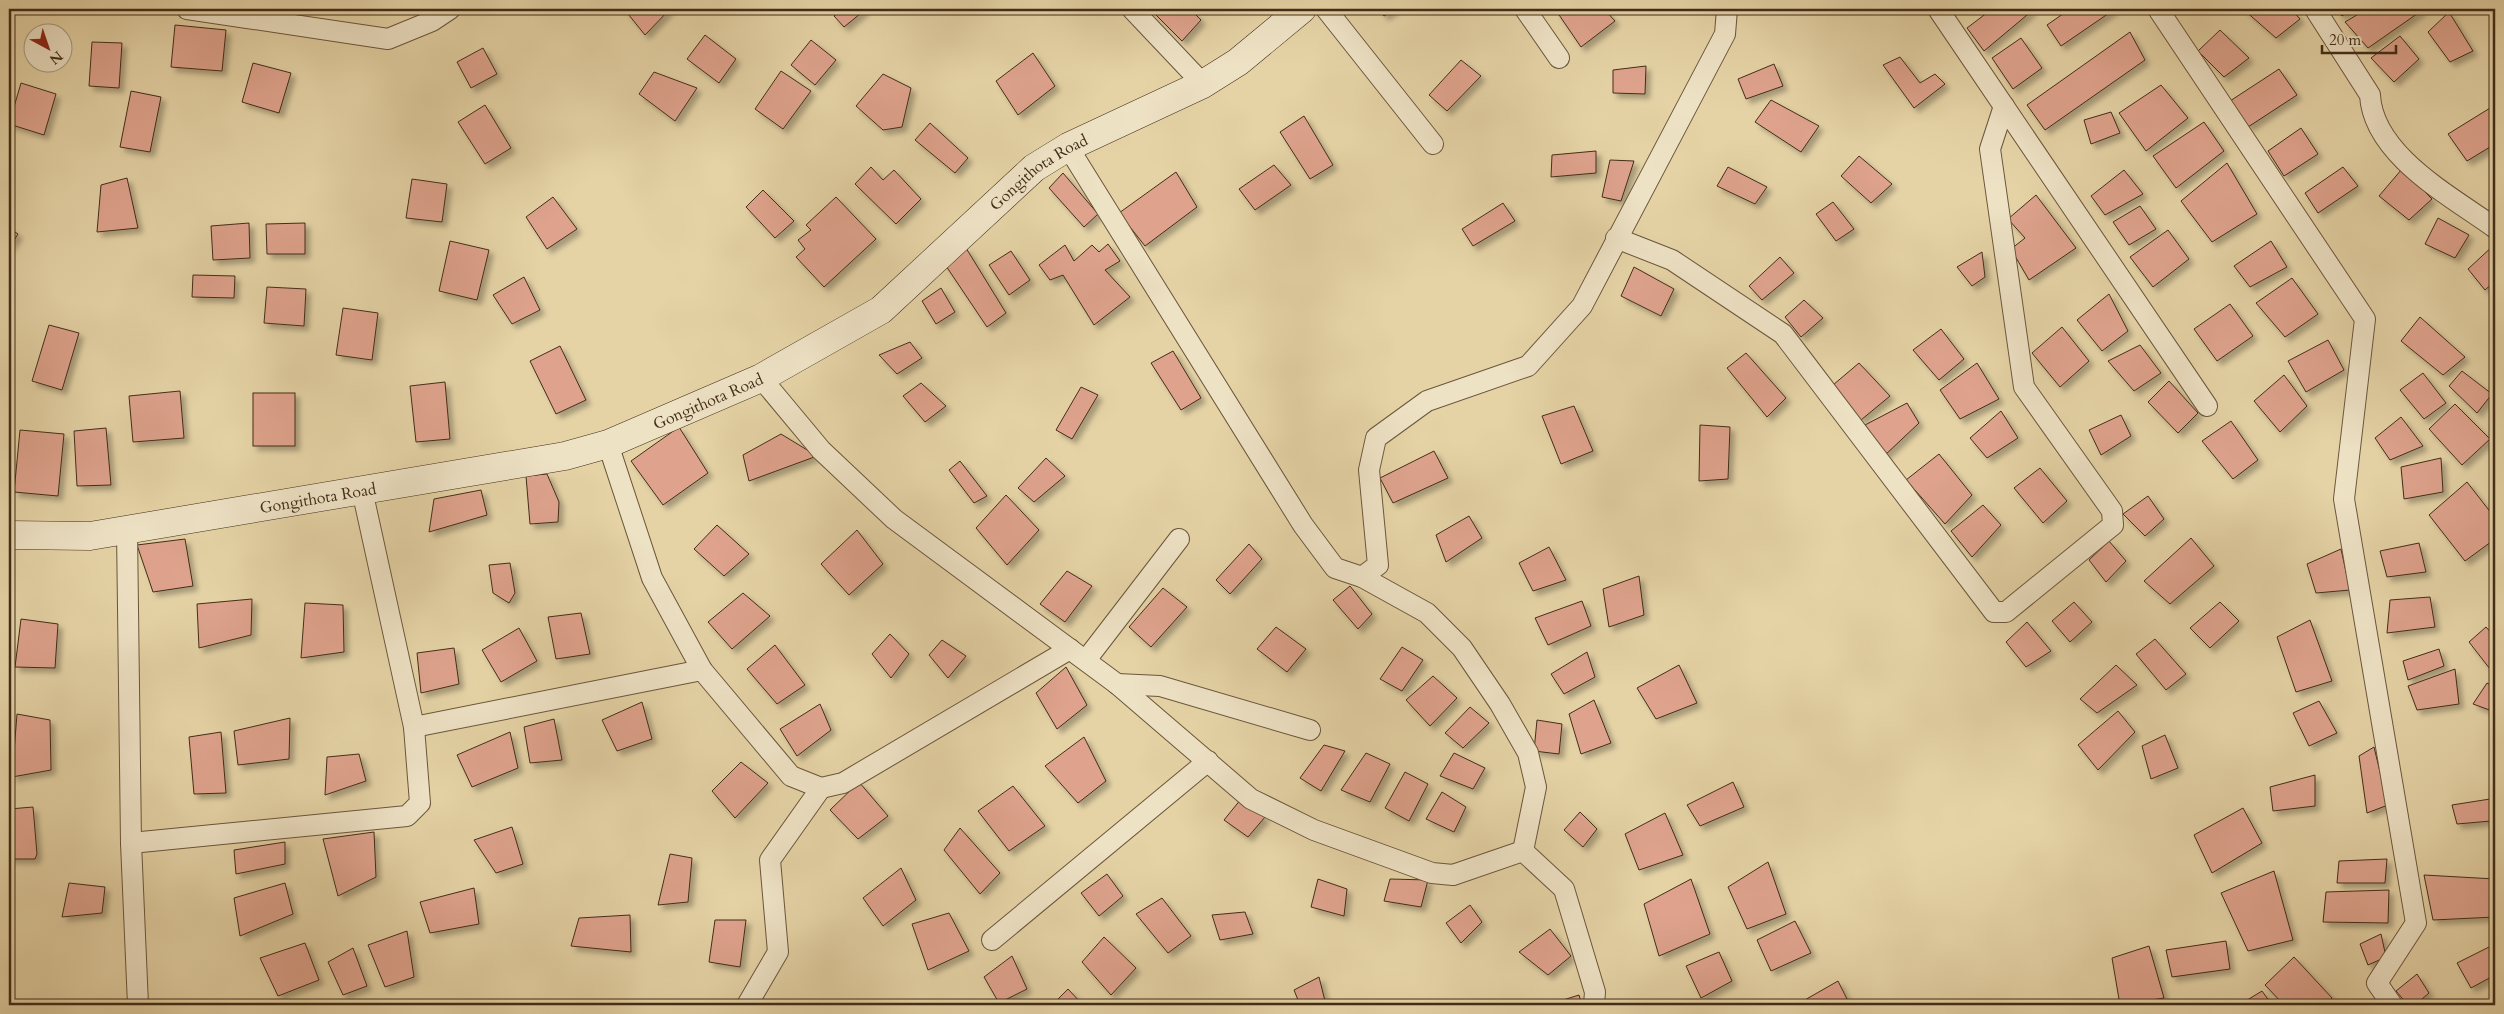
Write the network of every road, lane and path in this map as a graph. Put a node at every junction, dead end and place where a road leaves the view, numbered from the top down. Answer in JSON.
{"nodes":[{"id":1,"x":187,"y":9,"type":"edge"},
{"id":2,"x":450,"y":9,"type":"edge"},
{"id":3,"x":1132,"y":9,"type":"edge"},
{"id":4,"x":1302,"y":9,"type":"edge"},
{"id":5,"x":1326,"y":9,"type":"edge"},
{"id":6,"x":1525,"y":9,"type":"edge"},
{"id":7,"x":1727,"y":9,"type":"edge"},
{"id":8,"x":1938,"y":9,"type":"edge"},
{"id":9,"x":2158,"y":9,"type":"edge"},
{"id":10,"x":2315,"y":9,"type":"edge"},
{"id":11,"x":1559,"y":58,"type":"dead end"},
{"id":12,"x":1203,"y":84,"type":"junction"},
{"id":13,"x":2004,"y":106,"type":"junction"},
{"id":14,"x":1433,"y":144,"type":"dead end"},
{"id":15,"x":1068,"y":147,"type":"junction"},
{"id":16,"x":2495,"y":228,"type":"edge"},
{"id":17,"x":1616,"y":238,"type":"junction"},
{"id":18,"x":761,"y":378,"type":"junction"},
{"id":19,"x":2207,"y":406,"type":"dead end"},
{"id":20,"x":608,"y":444,"type":"junction"},
{"id":21,"x":362,"y":490,"type":"junction"},
{"id":22,"x":127,"y":530,"type":"junction"},
{"id":23,"x":9,"y":535,"type":"edge"},
{"id":24,"x":1179,"y":538,"type":"dead end"},
{"id":25,"x":1362,"y":577,"type":"junction"},
{"id":26,"x":1078,"y":654,"type":"junction"},
{"id":27,"x":702,"y":670,"type":"junction"},
{"id":28,"x":1117,"y":684,"type":"junction"},
{"id":29,"x":414,"y":727,"type":"junction"},
{"id":30,"x":1310,"y":730,"type":"dead end"},
{"id":31,"x":1208,"y":761,"type":"junction"},
{"id":32,"x":821,"y":788,"type":"junction"},
{"id":33,"x":131,"y":843,"type":"junction"},
{"id":34,"x":1522,"y":851,"type":"junction"},
{"id":35,"x":992,"y":940,"type":"dead end"},
{"id":36,"x":138,"y":1005,"type":"edge"},
{"id":37,"x":747,"y":1005,"type":"edge"},
{"id":38,"x":1594,"y":1005,"type":"edge"},
{"id":39,"x":2392,"y":1005,"type":"edge"}],
"edges":[{"from":1,"to":2,"type":"street"},
{"from":3,"to":12,"type":"street"},
{"from":4,"to":12,"type":"street","name":"Gongithota Road"},
{"from":5,"to":14,"type":"street"},
{"from":6,"to":11,"type":"street"},
{"from":7,"to":17,"type":"street"},
{"from":8,"to":13,"type":"street"},
{"from":9,"to":39,"type":"street"},
{"from":10,"to":16,"type":"street"},
{"from":12,"to":15,"type":"street","name":"Gongithota Road"},
{"from":13,"to":17,"type":"street"},
{"from":13,"to":19,"type":"street"},
{"from":15,"to":18,"type":"street","name":"Gongithota Road"},
{"from":15,"to":25,"type":"street"},
{"from":17,"to":25,"type":"street"},
{"from":18,"to":20,"type":"street","name":"Gongithota Road"},
{"from":18,"to":26,"type":"street"},
{"from":20,"to":21,"type":"street","name":"Gongithota Road"},
{"from":20,"to":27,"type":"street"},
{"from":21,"to":22,"type":"street","name":"Gongithota Road"},
{"from":21,"to":29,"type":"street"},
{"from":22,"to":23,"type":"street","name":"Gongithota Road"},
{"from":22,"to":33,"type":"street"},
{"from":24,"to":26,"type":"street"},
{"from":25,"to":34,"type":"street"},
{"from":26,"to":28,"type":"street"},
{"from":26,"to":32,"type":"street"},
{"from":27,"to":29,"type":"street"},
{"from":27,"to":32,"type":"street"},
{"from":28,"to":30,"type":"street"},
{"from":28,"to":31,"type":"street"},
{"from":29,"to":33,"type":"street"},
{"from":31,"to":34,"type":"street"},
{"from":31,"to":35,"type":"street"},
{"from":32,"to":37,"type":"street"},
{"from":33,"to":36,"type":"street"},
{"from":34,"to":38,"type":"street"}]}
